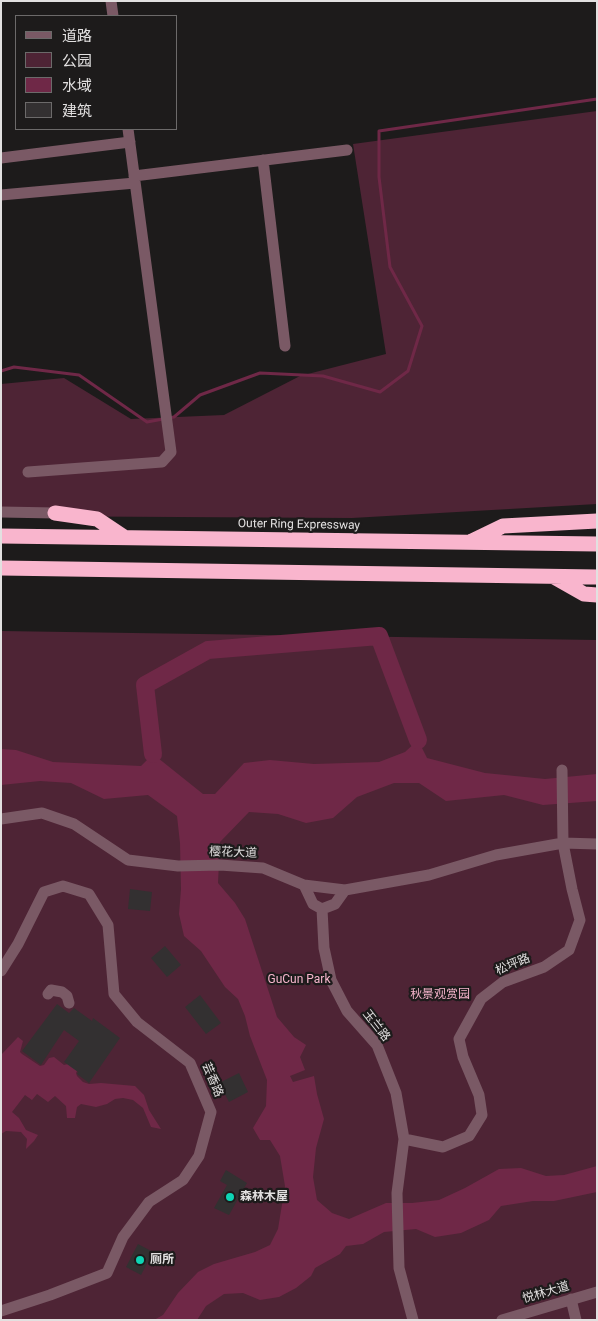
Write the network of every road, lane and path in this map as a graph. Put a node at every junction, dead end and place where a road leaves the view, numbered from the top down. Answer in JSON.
{"nodes":[{"id":1,"x":111,"y":1,"type":"edge"},
{"id":2,"x":113,"y":15,"type":"edge"},
{"id":3,"x":128,"y":130,"type":"edge"},
{"id":4,"x":131,"y":146,"type":"junction"},
{"id":5,"x":347,"y":150,"type":"dead end"},
{"id":6,"x":1,"y":158,"type":"edge"},
{"id":7,"x":263,"y":160,"type":"junction"},
{"id":8,"x":135,"y":180,"type":"junction"},
{"id":9,"x":1,"y":195,"type":"edge"},
{"id":10,"x":285,"y":346,"type":"dead end"},
{"id":11,"x":28,"y":472,"type":"dead end"},
{"id":12,"x":1,"y":512,"type":"edge"},
{"id":13,"x":55,"y":513,"type":"joint"},
{"id":14,"x":597,"y":521,"type":"edge"},
{"id":15,"x":1,"y":536,"type":"edge"},
{"id":16,"x":126,"y":538,"type":"junction"},
{"id":17,"x":468,"y":542,"type":"junction"},
{"id":18,"x":597,"y":544,"type":"edge"},
{"id":19,"x":1,"y":568,"type":"edge"},
{"id":20,"x":552,"y":576,"type":"junction"},
{"id":21,"x":597,"y":577,"type":"edge"},
{"id":22,"x":597,"y":595,"type":"edge"},
{"id":23,"x":562,"y":770,"type":"dead end"},
{"id":24,"x":1,"y":819,"type":"edge"},
{"id":25,"x":564,"y":843,"type":"junction"},
{"id":26,"x":597,"y":844,"type":"edge"},
{"id":27,"x":304,"y":885,"type":"junction"},
{"id":28,"x":345,"y":890,"type":"junction"},
{"id":29,"x":322,"y":908,"type":"junction"},
{"id":30,"x":1,"y":971,"type":"edge"},
{"id":31,"x":48,"y":994,"type":"dead end"},
{"id":32,"x":69,"y":1003,"type":"dead end"},
{"id":33,"x":404,"y":1139,"type":"junction"},
{"id":34,"x":597,"y":1292,"type":"edge"},
{"id":35,"x":571,"y":1299,"type":"junction"},
{"id":36,"x":5,"y":1310,"type":"edge"},
{"id":37,"x":5,"y":1320,"type":"edge"},
{"id":38,"x":413,"y":1320,"type":"edge"},
{"id":39,"x":502,"y":1320,"type":"edge"},
{"id":40,"x":576,"y":1320,"type":"edge"}],
"edges":[{"from":1,"to":2,"type":"street"},
{"from":3,"to":4,"type":"street"},
{"from":4,"to":6,"type":"street"},
{"from":4,"to":8,"type":"street"},
{"from":5,"to":7,"type":"street"},
{"from":7,"to":8,"type":"street"},
{"from":7,"to":10,"type":"street"},
{"from":8,"to":9,"type":"street"},
{"from":8,"to":11,"type":"street"},
{"from":12,"to":13,"type":"street"},
{"from":13,"to":16,"type":"highway"},
{"from":14,"to":17,"type":"highway"},
{"from":15,"to":16,"type":"highway","name":"Outer Ring Expressway"},
{"from":16,"to":17,"type":"highway","name":"Outer Ring Expressway"},
{"from":17,"to":18,"type":"highway","name":"Outer Ring Expressway"},
{"from":19,"to":20,"type":"highway"},
{"from":20,"to":21,"type":"highway"},
{"from":20,"to":22,"type":"highway"},
{"from":23,"to":25,"type":"street","name":"松坪路"},
{"from":24,"to":27,"type":"street","name":"樱花大道"},
{"from":25,"to":26,"type":"street"},
{"from":25,"to":28,"type":"street"},
{"from":25,"to":33,"type":"street","name":"松坪路"},
{"from":27,"to":28,"type":"street","name":"樱花大道"},
{"from":27,"to":29,"type":"street"},
{"from":28,"to":29,"type":"street"},
{"from":29,"to":33,"type":"street","name":"玉兰路"},
{"from":30,"to":36,"type":"street","name":"芸香路"},
{"from":31,"to":32,"type":"street"},
{"from":33,"to":38,"type":"street","name":"玉兰路"},
{"from":34,"to":35,"type":"street","name":"悦林大道"},
{"from":35,"to":39,"type":"street","name":"悦林大道"},
{"from":35,"to":40,"type":"street"},
{"from":36,"to":37,"type":"street"}]}
